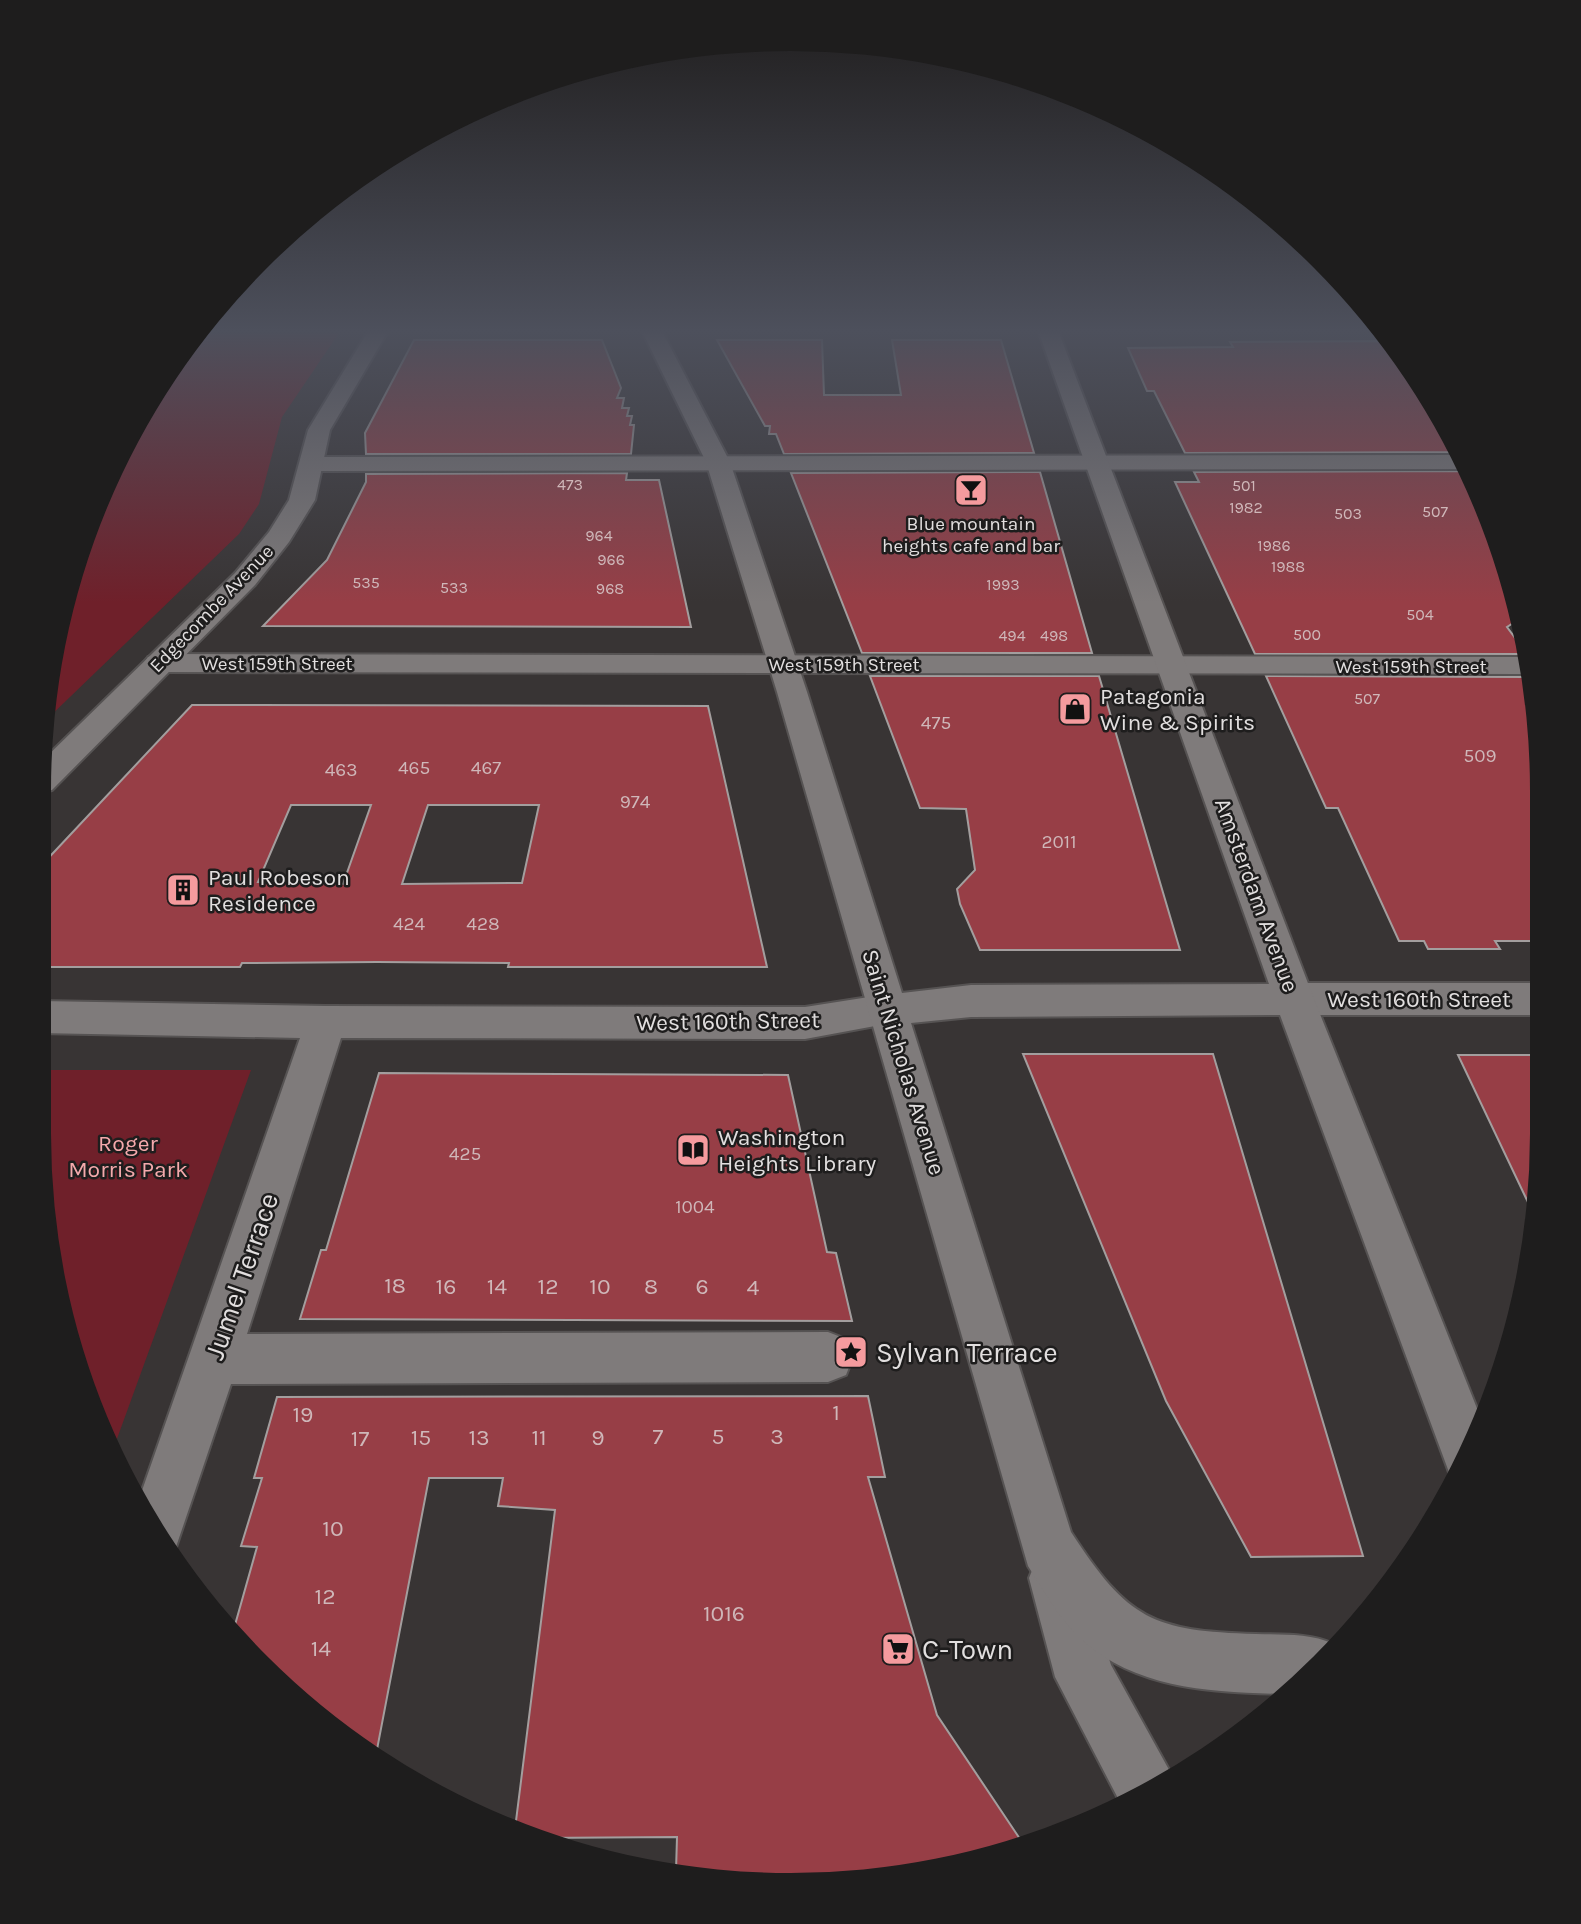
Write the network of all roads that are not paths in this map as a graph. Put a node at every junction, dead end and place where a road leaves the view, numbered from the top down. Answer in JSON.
{"nodes":[{"id":1,"x":323,"y":423,"type":"edge"},
{"id":2,"x":698,"y":423,"type":"edge"},
{"id":3,"x":1083,"y":423,"type":"edge"},
{"id":4,"x":718,"y":462,"type":"junction"},
{"id":5,"x":1098,"y":462,"type":"junction"},
{"id":6,"x":1453,"y":462,"type":"edge"},
{"id":7,"x":312,"y":464,"type":"junction"},
{"id":8,"x":159,"y":663,"type":"junction"},
{"id":9,"x":783,"y":664,"type":"junction"},
{"id":10,"x":1174,"y":666,"type":"junction"},
{"id":11,"x":1519,"y":666,"type":"edge"},
{"id":12,"x":51,"y":771,"type":"edge"},
{"id":13,"x":1294,"y":999,"type":"junction"},
{"id":14,"x":1530,"y":999,"type":"edge"},
{"id":15,"x":888,"y":1010,"type":"junction"},
{"id":16,"x":51,"y":1017,"type":"edge"},
{"id":17,"x":326,"y":1022,"type":"junction"},
{"id":18,"x":828,"y":1357,"type":"dead end"},
{"id":19,"x":213,"y":1359,"type":"junction"},
{"id":20,"x":1463,"y":1441,"type":"edge"},
{"id":21,"x":160,"y":1519,"type":"edge"},
{"id":22,"x":1048,"y":1546,"type":"junction"},
{"id":23,"x":1306,"y":1665,"type":"edge"},
{"id":24,"x":1143,"y":1783,"type":"edge"}],
"edges":[{"from":1,"to":7,"type":"street","name":"Edgecombe Avenue"},
{"from":2,"to":4,"type":"street","name":"Saint Nicholas Avenue"},
{"from":3,"to":5,"type":"street","name":"Amsterdam Avenue"},
{"from":4,"to":5,"type":"street"},
{"from":4,"to":7,"type":"street"},
{"from":4,"to":9,"type":"street","name":"Saint Nicholas Avenue"},
{"from":5,"to":6,"type":"street"},
{"from":5,"to":10,"type":"street","name":"Amsterdam Avenue"},
{"from":7,"to":8,"type":"street","name":"Edgecombe Avenue"},
{"from":8,"to":9,"type":"street","name":"West 159th Street"},
{"from":8,"to":12,"type":"street","name":"Edgecombe Avenue"},
{"from":9,"to":10,"type":"street","name":"West 159th Street"},
{"from":9,"to":15,"type":"street","name":"Saint Nicholas Avenue"},
{"from":10,"to":11,"type":"street","name":"West 159th Street"},
{"from":10,"to":13,"type":"street","name":"Amsterdam Avenue"},
{"from":13,"to":14,"type":"street","name":"West 160th Street"},
{"from":13,"to":15,"type":"street","name":"West 160th Street"},
{"from":13,"to":20,"type":"street","name":"Amsterdam Avenue"},
{"from":15,"to":17,"type":"street","name":"West 160th Street"},
{"from":15,"to":22,"type":"street","name":"Saint Nicholas Avenue"},
{"from":16,"to":17,"type":"street","name":"West 160th Street"},
{"from":17,"to":19,"type":"street","name":"Jumel Terrace"},
{"from":18,"to":19,"type":"street"},
{"from":19,"to":21,"type":"street","name":"Jumel Terrace"},
{"from":22,"to":23,"type":"street"},
{"from":22,"to":24,"type":"street","name":"Saint Nicholas Avenue"}]}
